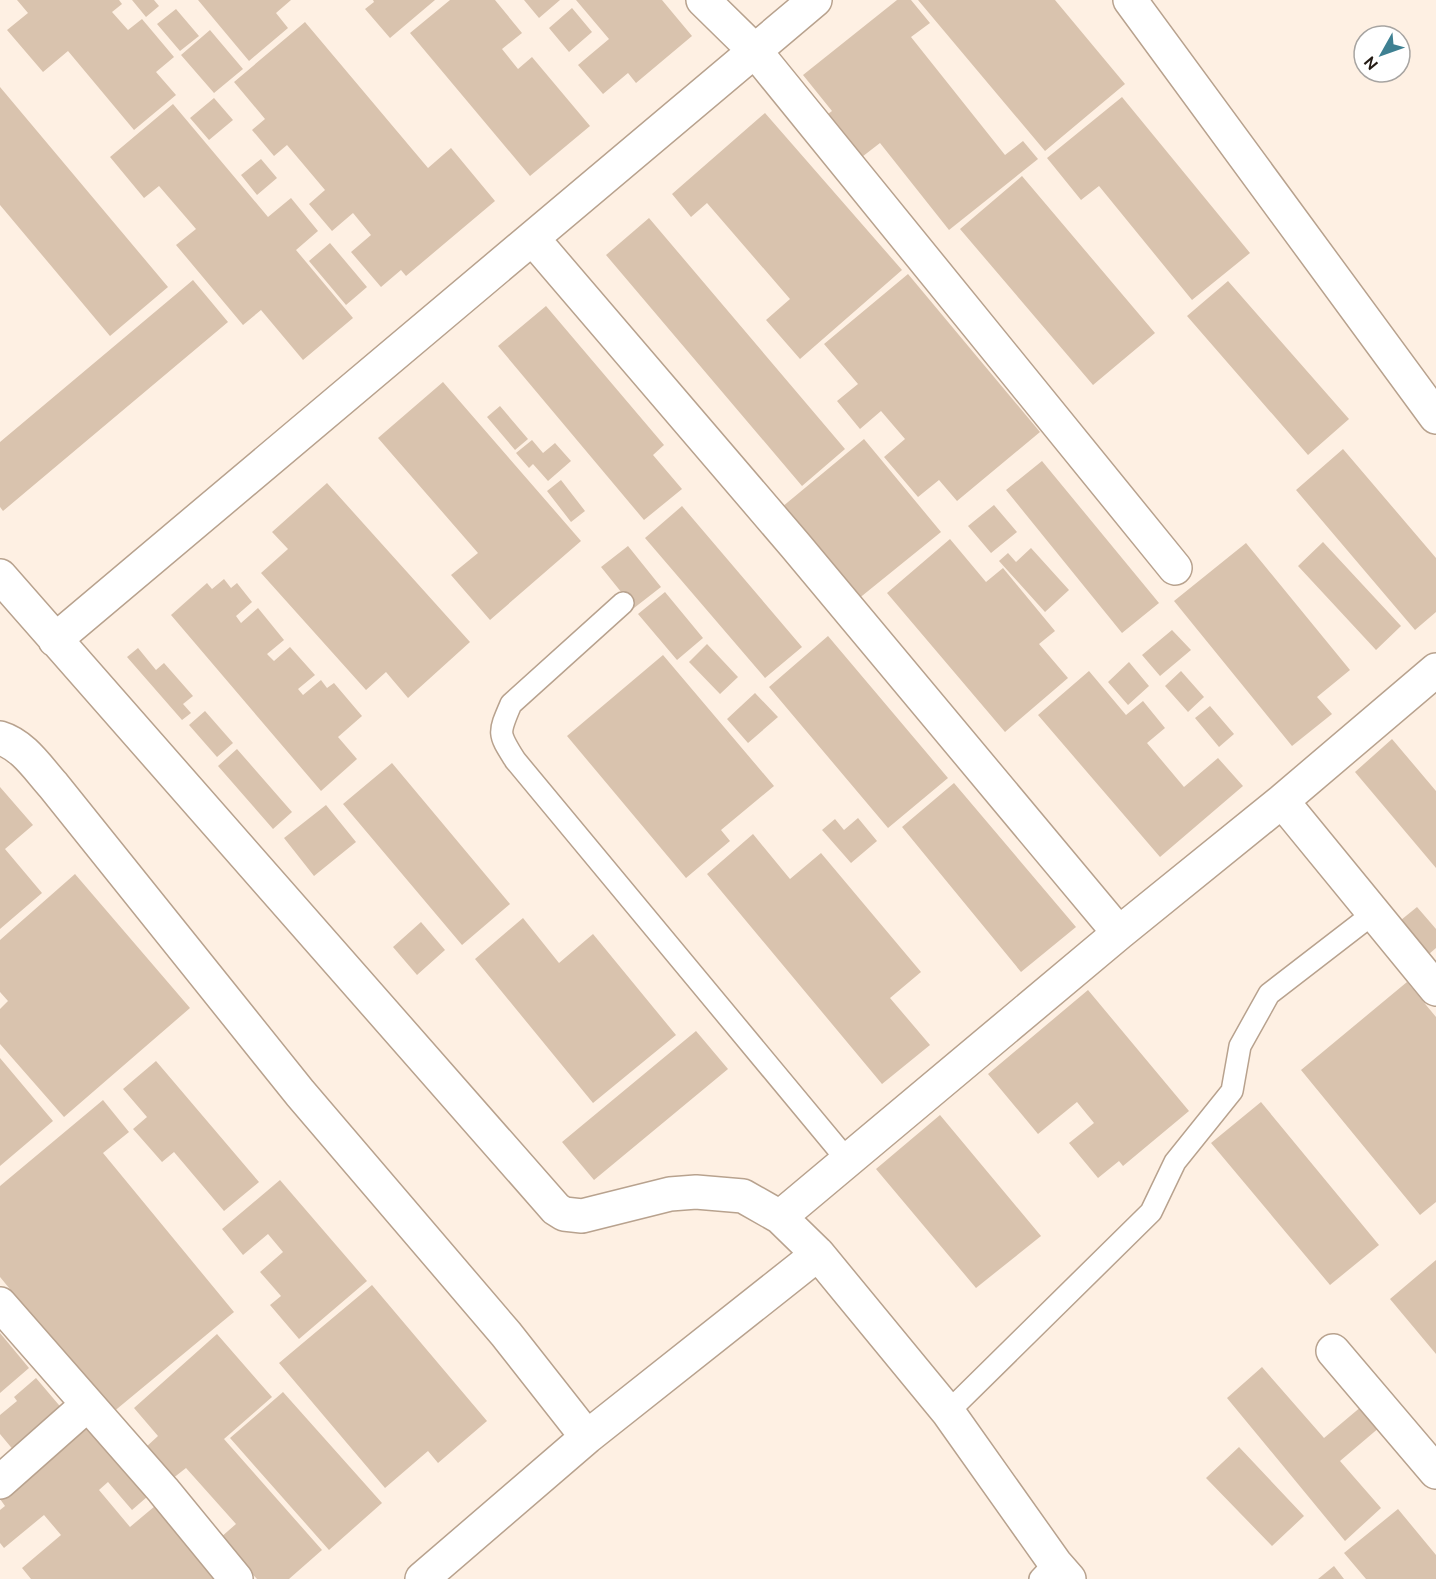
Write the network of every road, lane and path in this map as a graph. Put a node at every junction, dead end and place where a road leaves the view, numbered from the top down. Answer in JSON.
{"nodes":[{"id":1,"x":703,"y":0,"type":"edge"},
{"id":2,"x":815,"y":0,"type":"edge"},
{"id":3,"x":1130,"y":0,"type":"edge"},
{"id":4,"x":755,"y":51,"type":"junction"},
{"id":5,"x":533,"y":239,"type":"junction"},
{"id":6,"x":1436,"y":417,"type":"edge"},
{"id":7,"x":1175,"y":568,"type":"dead end"},
{"id":8,"x":0,"y":576,"type":"edge"},
{"id":9,"x":623,"y":603,"type":"dead end"},
{"id":10,"x":55,"y":640,"type":"junction"},
{"id":11,"x":1436,"y":670,"type":"edge"},
{"id":12,"x":0,"y":738,"type":"edge"},
{"id":13,"x":1282,"y":801,"type":"junction"},
{"id":14,"x":1374,"y":913,"type":"junction"},
{"id":15,"x":1119,"y":933,"type":"junction"},
{"id":16,"x":1436,"y":989,"type":"edge"},
{"id":17,"x":848,"y":1161,"type":"junction"},
{"id":18,"x":780,"y":1217,"type":"junction"},
{"id":19,"x":818,"y":1254,"type":"junction"},
{"id":20,"x":0,"y":1304,"type":"edge"},
{"id":21,"x":1333,"y":1351,"type":"dead end"},
{"id":22,"x":87,"y":1406,"type":"junction"},
{"id":23,"x":948,"y":1412,"type":"junction"},
{"id":24,"x":587,"y":1437,"type":"junction"},
{"id":25,"x":1436,"y":1472,"type":"edge"},
{"id":26,"x":0,"y":1482,"type":"edge"},
{"id":27,"x":1055,"y":1574,"type":"edge"},
{"id":28,"x":236,"y":1579,"type":"edge"},
{"id":29,"x":422,"y":1579,"type":"edge"}],
"edges":[{"from":1,"to":4,"type":"street"},
{"from":2,"to":4,"type":"street"},
{"from":3,"to":6,"type":"street"},
{"from":4,"to":5,"type":"street"},
{"from":4,"to":7,"type":"street"},
{"from":5,"to":10,"type":"street"},
{"from":5,"to":15,"type":"street"},
{"from":8,"to":10,"type":"street"},
{"from":9,"to":17,"type":"lane"},
{"from":10,"to":18,"type":"street"},
{"from":11,"to":13,"type":"street"},
{"from":12,"to":24,"type":"street"},
{"from":13,"to":14,"type":"street"},
{"from":13,"to":15,"type":"street"},
{"from":14,"to":16,"type":"street"},
{"from":14,"to":23,"type":"lane"},
{"from":15,"to":17,"type":"street"},
{"from":17,"to":18,"type":"street"},
{"from":18,"to":19,"type":"street"},
{"from":19,"to":23,"type":"street"},
{"from":19,"to":24,"type":"street"},
{"from":20,"to":22,"type":"street"},
{"from":21,"to":25,"type":"street"},
{"from":22,"to":26,"type":"street"},
{"from":22,"to":28,"type":"street"},
{"from":23,"to":27,"type":"street"},
{"from":24,"to":29,"type":"street"}]}
